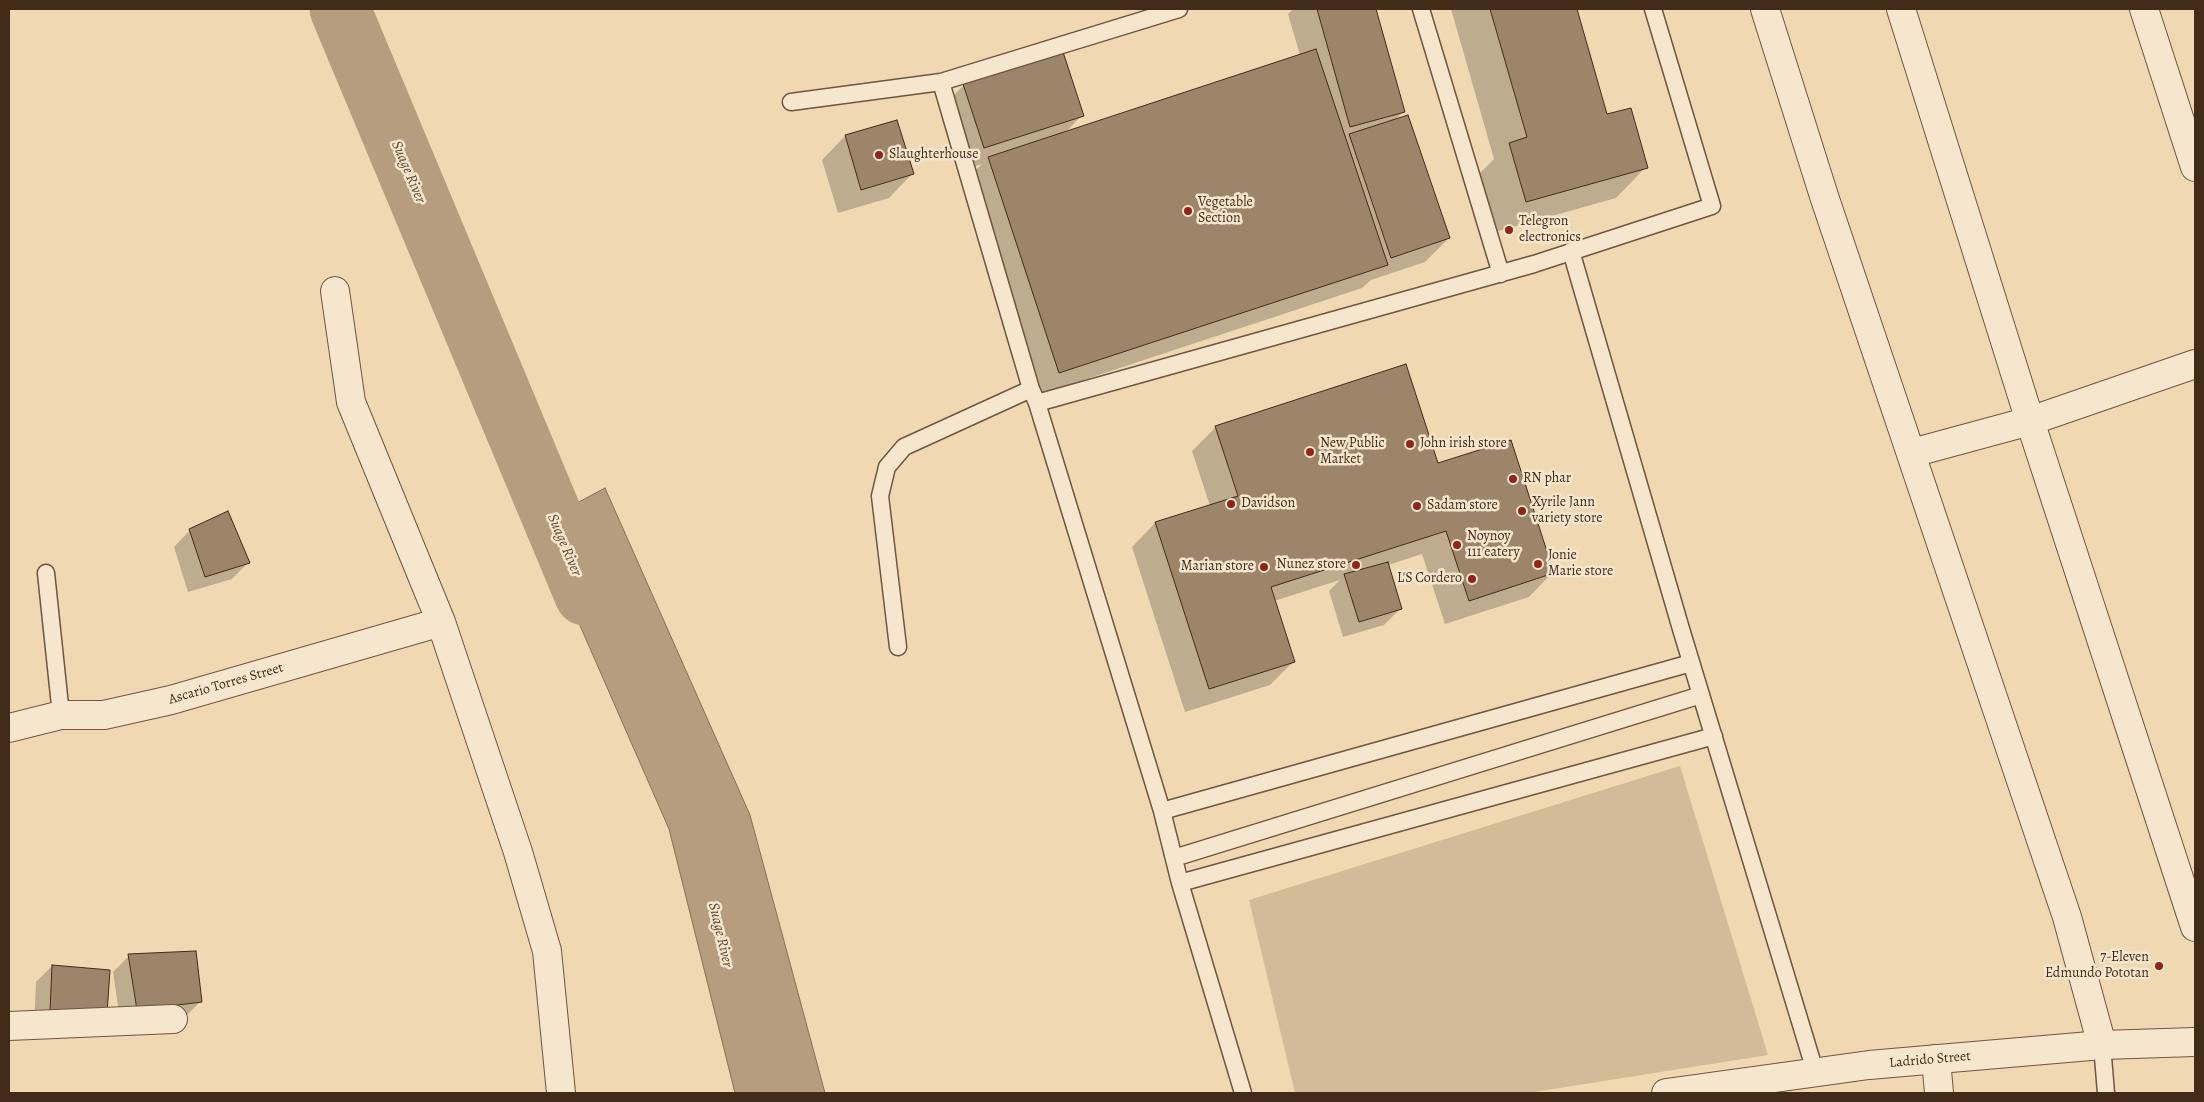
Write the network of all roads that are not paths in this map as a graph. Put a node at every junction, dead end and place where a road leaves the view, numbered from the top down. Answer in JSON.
{"nodes":[{"id":1,"x":1180,"y":9,"type":"edge"},
{"id":2,"x":1421,"y":9,"type":"edge"},
{"id":3,"x":1653,"y":9,"type":"edge"},
{"id":4,"x":1765,"y":9,"type":"edge"},
{"id":5,"x":1901,"y":9,"type":"edge"},
{"id":6,"x":2144,"y":9,"type":"edge"},
{"id":7,"x":941,"y":82,"type":"junction"},
{"id":8,"x":792,"y":102,"type":"dead end"},
{"id":9,"x":2195,"y":167,"type":"edge"},
{"id":10,"x":1571,"y":252,"type":"junction"},
{"id":11,"x":1501,"y":274,"type":"junction"},
{"id":12,"x":335,"y":290,"type":"dead end"},
{"id":13,"x":2195,"y":364,"type":"edge"},
{"id":14,"x":1034,"y":396,"type":"junction"},
{"id":15,"x":2030,"y":421,"type":"junction"},
{"id":16,"x":1912,"y":453,"type":"junction"},
{"id":17,"x":46,"y":573,"type":"dead end"},
{"id":18,"x":441,"y":622,"type":"junction"},
{"id":19,"x":898,"y":647,"type":"dead end"},
{"id":20,"x":1691,"y":663,"type":"junction"},
{"id":21,"x":1701,"y":694,"type":"junction"},
{"id":22,"x":60,"y":715,"type":"junction"},
{"id":23,"x":9,"y":728,"type":"edge"},
{"id":24,"x":1714,"y":736,"type":"junction"},
{"id":25,"x":1162,"y":811,"type":"junction"},
{"id":26,"x":1174,"y":858,"type":"junction"},
{"id":27,"x":1180,"y":883,"type":"junction"},
{"id":28,"x":2195,"y":927,"type":"edge"},
{"id":29,"x":173,"y":1018,"type":"dead end"},
{"id":30,"x":9,"y":1026,"type":"edge"},
{"id":31,"x":2195,"y":1042,"type":"edge"},
{"id":32,"x":2102,"y":1045,"type":"junction"},
{"id":33,"x":1936,"y":1059,"type":"junction"},
{"id":34,"x":1815,"y":1071,"type":"junction"},
{"id":35,"x":561,"y":1093,"type":"edge"},
{"id":36,"x":1243,"y":1093,"type":"edge"},
{"id":37,"x":1666,"y":1093,"type":"edge"},
{"id":38,"x":1939,"y":1093,"type":"edge"},
{"id":39,"x":2106,"y":1093,"type":"edge"}],
"edges":[{"from":1,"to":7,"type":"lane"},
{"from":2,"to":11,"type":"lane"},
{"from":3,"to":10,"type":"lane"},
{"from":4,"to":16,"type":"street"},
{"from":5,"to":15,"type":"street"},
{"from":6,"to":9,"type":"street"},
{"from":7,"to":8,"type":"lane"},
{"from":7,"to":14,"type":"lane"},
{"from":10,"to":11,"type":"lane"},
{"from":10,"to":20,"type":"lane"},
{"from":11,"to":14,"type":"lane"},
{"from":12,"to":18,"type":"street"},
{"from":13,"to":15,"type":"street"},
{"from":14,"to":19,"type":"lane"},
{"from":14,"to":25,"type":"lane"},
{"from":15,"to":16,"type":"street"},
{"from":15,"to":28,"type":"street"},
{"from":16,"to":32,"type":"street"},
{"from":17,"to":22,"type":"lane"},
{"from":18,"to":22,"type":"street","name":"Ascario Torres Street"},
{"from":18,"to":35,"type":"street"},
{"from":20,"to":21,"type":"lane"},
{"from":20,"to":25,"type":"lane"},
{"from":21,"to":24,"type":"lane"},
{"from":21,"to":26,"type":"lane"},
{"from":22,"to":23,"type":"street","name":"Ascario Torres Street"},
{"from":24,"to":27,"type":"lane"},
{"from":24,"to":34,"type":"lane"},
{"from":25,"to":26,"type":"lane"},
{"from":26,"to":27,"type":"lane"},
{"from":27,"to":36,"type":"lane"},
{"from":29,"to":30,"type":"street"},
{"from":31,"to":32,"type":"street","name":"Ladrido Street"},
{"from":32,"to":33,"type":"street","name":"Ladrido Street"},
{"from":32,"to":39,"type":"lane"},
{"from":33,"to":34,"type":"street","name":"Ladrido Street"},
{"from":33,"to":38,"type":"street"},
{"from":34,"to":37,"type":"street","name":"Ladrido Street"}]}
